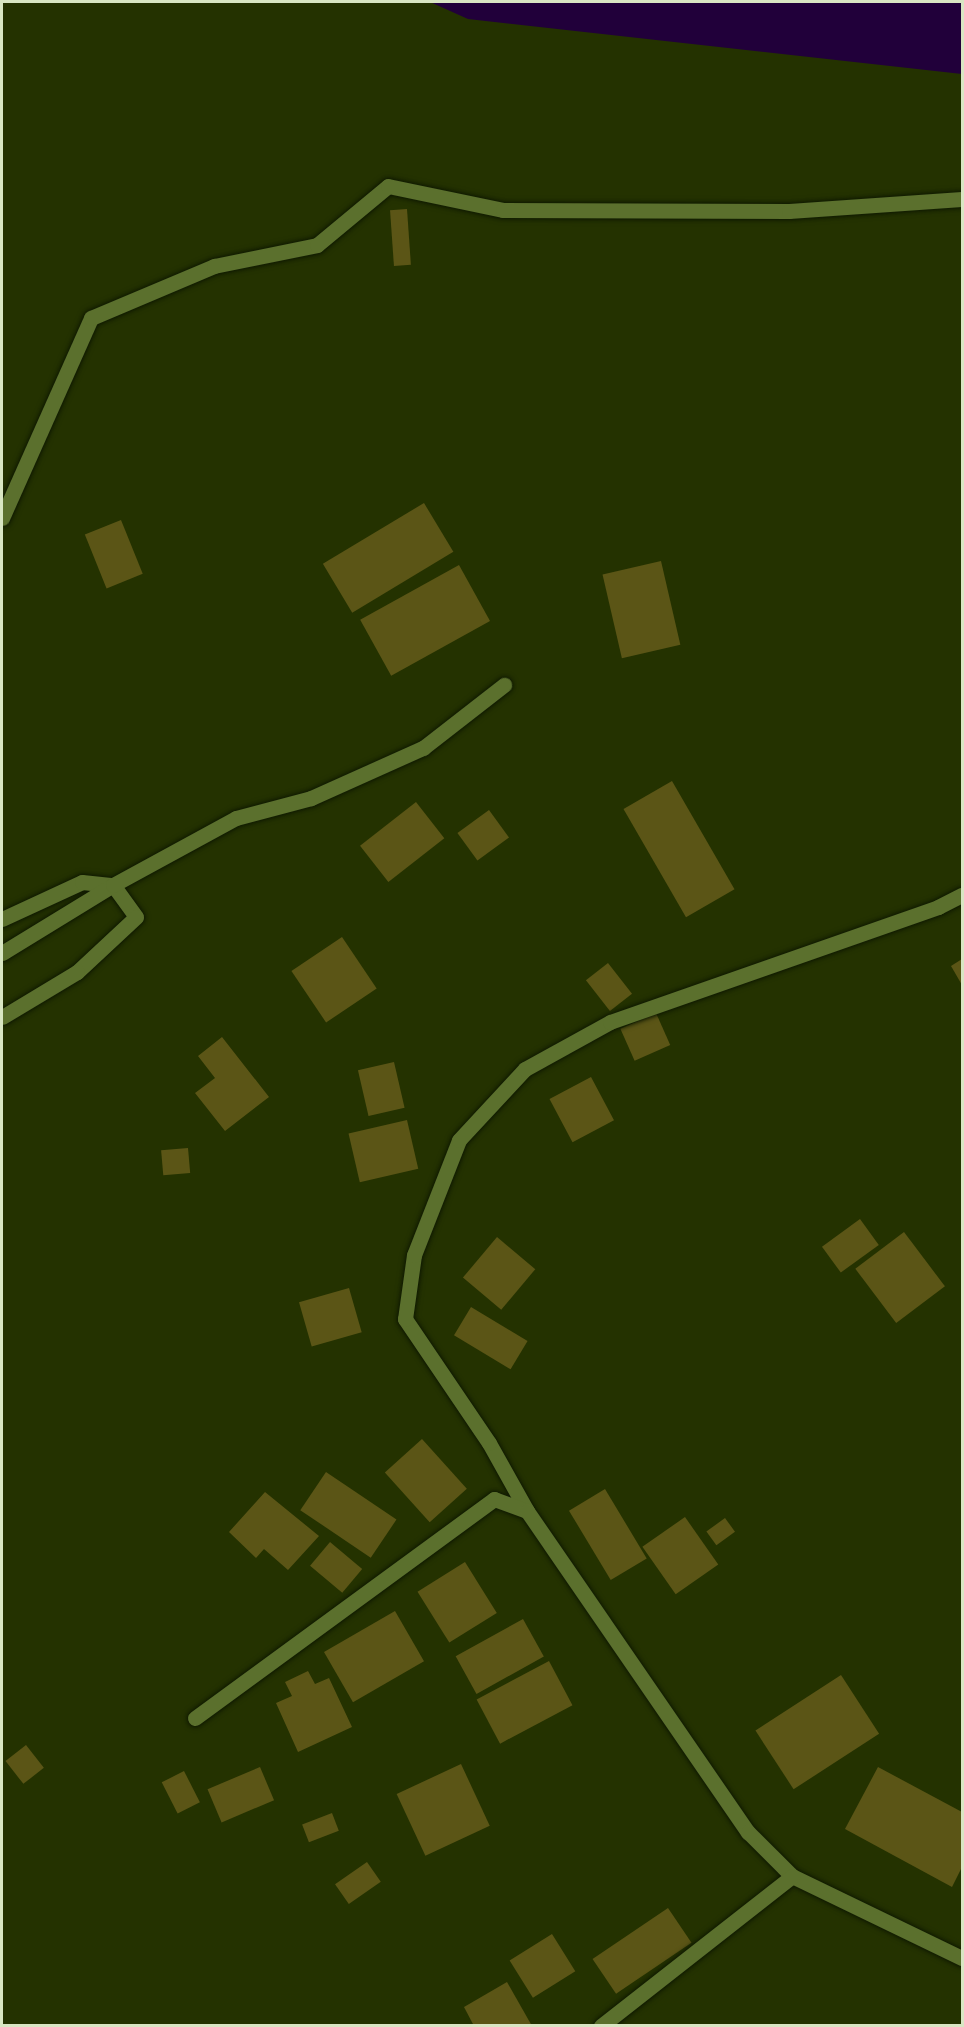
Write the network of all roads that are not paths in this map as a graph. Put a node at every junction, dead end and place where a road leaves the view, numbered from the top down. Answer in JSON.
{"nodes":[{"id":1,"x":963,"y":199,"type":"edge"},
{"id":2,"x":2,"y":518,"type":"edge"},
{"id":3,"x":504,"y":685,"type":"dead end"},
{"id":4,"x":113,"y":885,"type":"junction"},
{"id":5,"x":963,"y":895,"type":"edge"},
{"id":6,"x":2,"y":919,"type":"edge"},
{"id":7,"x":2,"y":953,"type":"edge"},
{"id":8,"x":2,"y":1017,"type":"edge"},
{"id":9,"x":527,"y":1512,"type":"junction"},
{"id":10,"x":195,"y":1718,"type":"dead end"},
{"id":11,"x":792,"y":1876,"type":"junction"},
{"id":12,"x":963,"y":1958,"type":"edge"},
{"id":13,"x":601,"y":2025,"type":"edge"}],
"edges":[{"from":1,"to":2,"type":"street"},
{"from":3,"to":4,"type":"street"},
{"from":4,"to":6,"type":"street"},
{"from":4,"to":7,"type":"street"},
{"from":4,"to":8,"type":"street"},
{"from":5,"to":9,"type":"street"},
{"from":9,"to":10,"type":"street"},
{"from":9,"to":11,"type":"street"},
{"from":11,"to":12,"type":"street"},
{"from":11,"to":13,"type":"street"}]}
